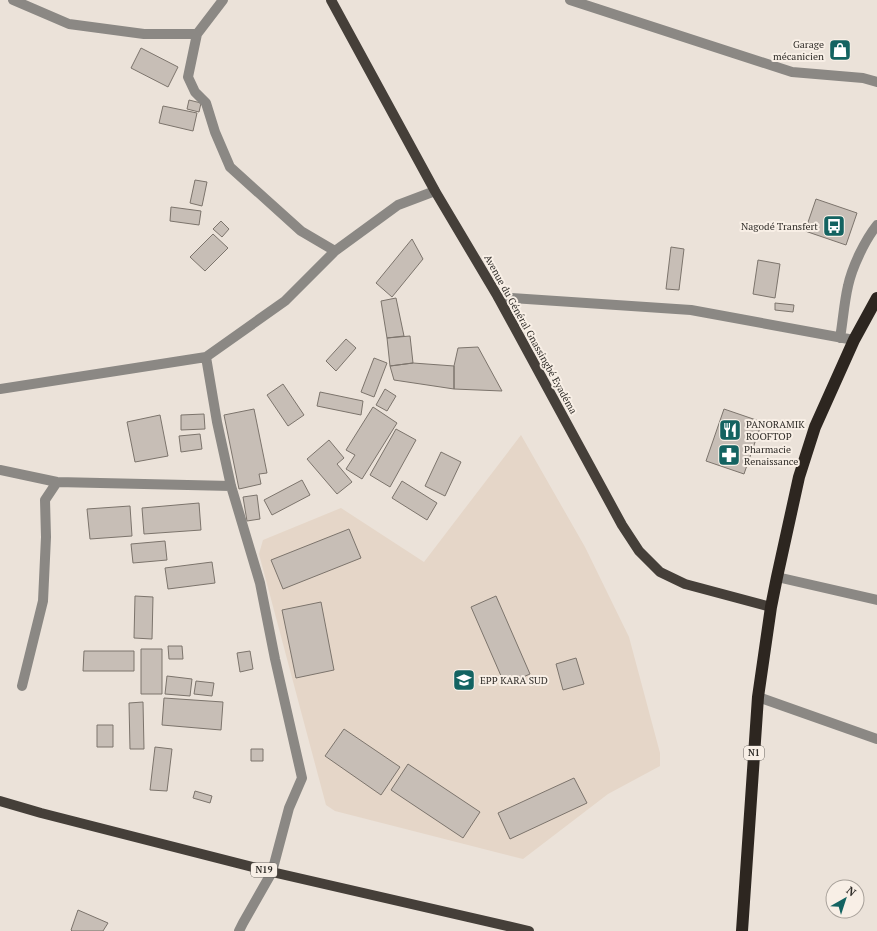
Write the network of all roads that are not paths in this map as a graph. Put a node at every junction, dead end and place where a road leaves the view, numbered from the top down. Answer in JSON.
{"nodes":[{"id":1,"x":13,"y":0,"type":"edge"},
{"id":2,"x":223,"y":0,"type":"edge"},
{"id":3,"x":331,"y":0,"type":"edge"},
{"id":4,"x":570,"y":0,"type":"edge"},
{"id":5,"x":197,"y":34,"type":"junction"},
{"id":6,"x":877,"y":82,"type":"edge"},
{"id":7,"x":435,"y":191,"type":"junction"},
{"id":8,"x":877,"y":225,"type":"edge"},
{"id":9,"x":335,"y":251,"type":"junction"},
{"id":10,"x":498,"y":297,"type":"junction"},
{"id":11,"x":877,"y":298,"type":"edge"},
{"id":12,"x":840,"y":338,"type":"junction"},
{"id":13,"x":854,"y":340,"type":"junction"},
{"id":14,"x":206,"y":357,"type":"junction"},
{"id":15,"x":0,"y":389,"type":"edge"},
{"id":16,"x":0,"y":470,"type":"edge"},
{"id":17,"x":57,"y":482,"type":"junction"},
{"id":18,"x":231,"y":486,"type":"junction"},
{"id":19,"x":777,"y":577,"type":"junction"},
{"id":20,"x":877,"y":600,"type":"edge"},
{"id":21,"x":771,"y":607,"type":"junction"},
{"id":22,"x":22,"y":686,"type":"dead end"},
{"id":23,"x":758,"y":697,"type":"junction"},
{"id":24,"x":877,"y":739,"type":"edge"},
{"id":25,"x":0,"y":801,"type":"edge"},
{"id":26,"x":272,"y":872,"type":"junction"},
{"id":27,"x":239,"y":931,"type":"edge"},
{"id":28,"x":530,"y":931,"type":"edge"},
{"id":29,"x":742,"y":931,"type":"edge"}],
"edges":[{"from":1,"to":5,"type":"street"},
{"from":2,"to":5,"type":"street"},
{"from":3,"to":7,"type":"main road","name":"Avenue du Général Gnassingbé Eyadéma"},
{"from":4,"to":6,"type":"street"},
{"from":5,"to":9,"type":"street"},
{"from":7,"to":9,"type":"street"},
{"from":7,"to":10,"type":"main road","name":"Avenue du Général Gnassingbé Eyadéma"},
{"from":8,"to":12,"type":"street"},
{"from":9,"to":14,"type":"street"},
{"from":10,"to":12,"type":"street"},
{"from":10,"to":21,"type":"main road","name":"Avenue du Général Gnassingbé Eyadéma"},
{"from":11,"to":13,"type":"highway","number":"N1"},
{"from":12,"to":13,"type":"street"},
{"from":13,"to":19,"type":"highway","number":"N1"},
{"from":14,"to":15,"type":"street"},
{"from":14,"to":18,"type":"street"},
{"from":16,"to":17,"type":"street"},
{"from":17,"to":18,"type":"street"},
{"from":17,"to":22,"type":"street"},
{"from":18,"to":26,"type":"street"},
{"from":19,"to":20,"type":"street"},
{"from":19,"to":21,"type":"highway","number":"N1"},
{"from":21,"to":23,"type":"highway","number":"N1"},
{"from":23,"to":24,"type":"street"},
{"from":23,"to":29,"type":"highway","number":"N1"},
{"from":25,"to":26,"type":"main road","number":"N19"},
{"from":26,"to":27,"type":"street"},
{"from":26,"to":28,"type":"main road","number":"N19"}]}
